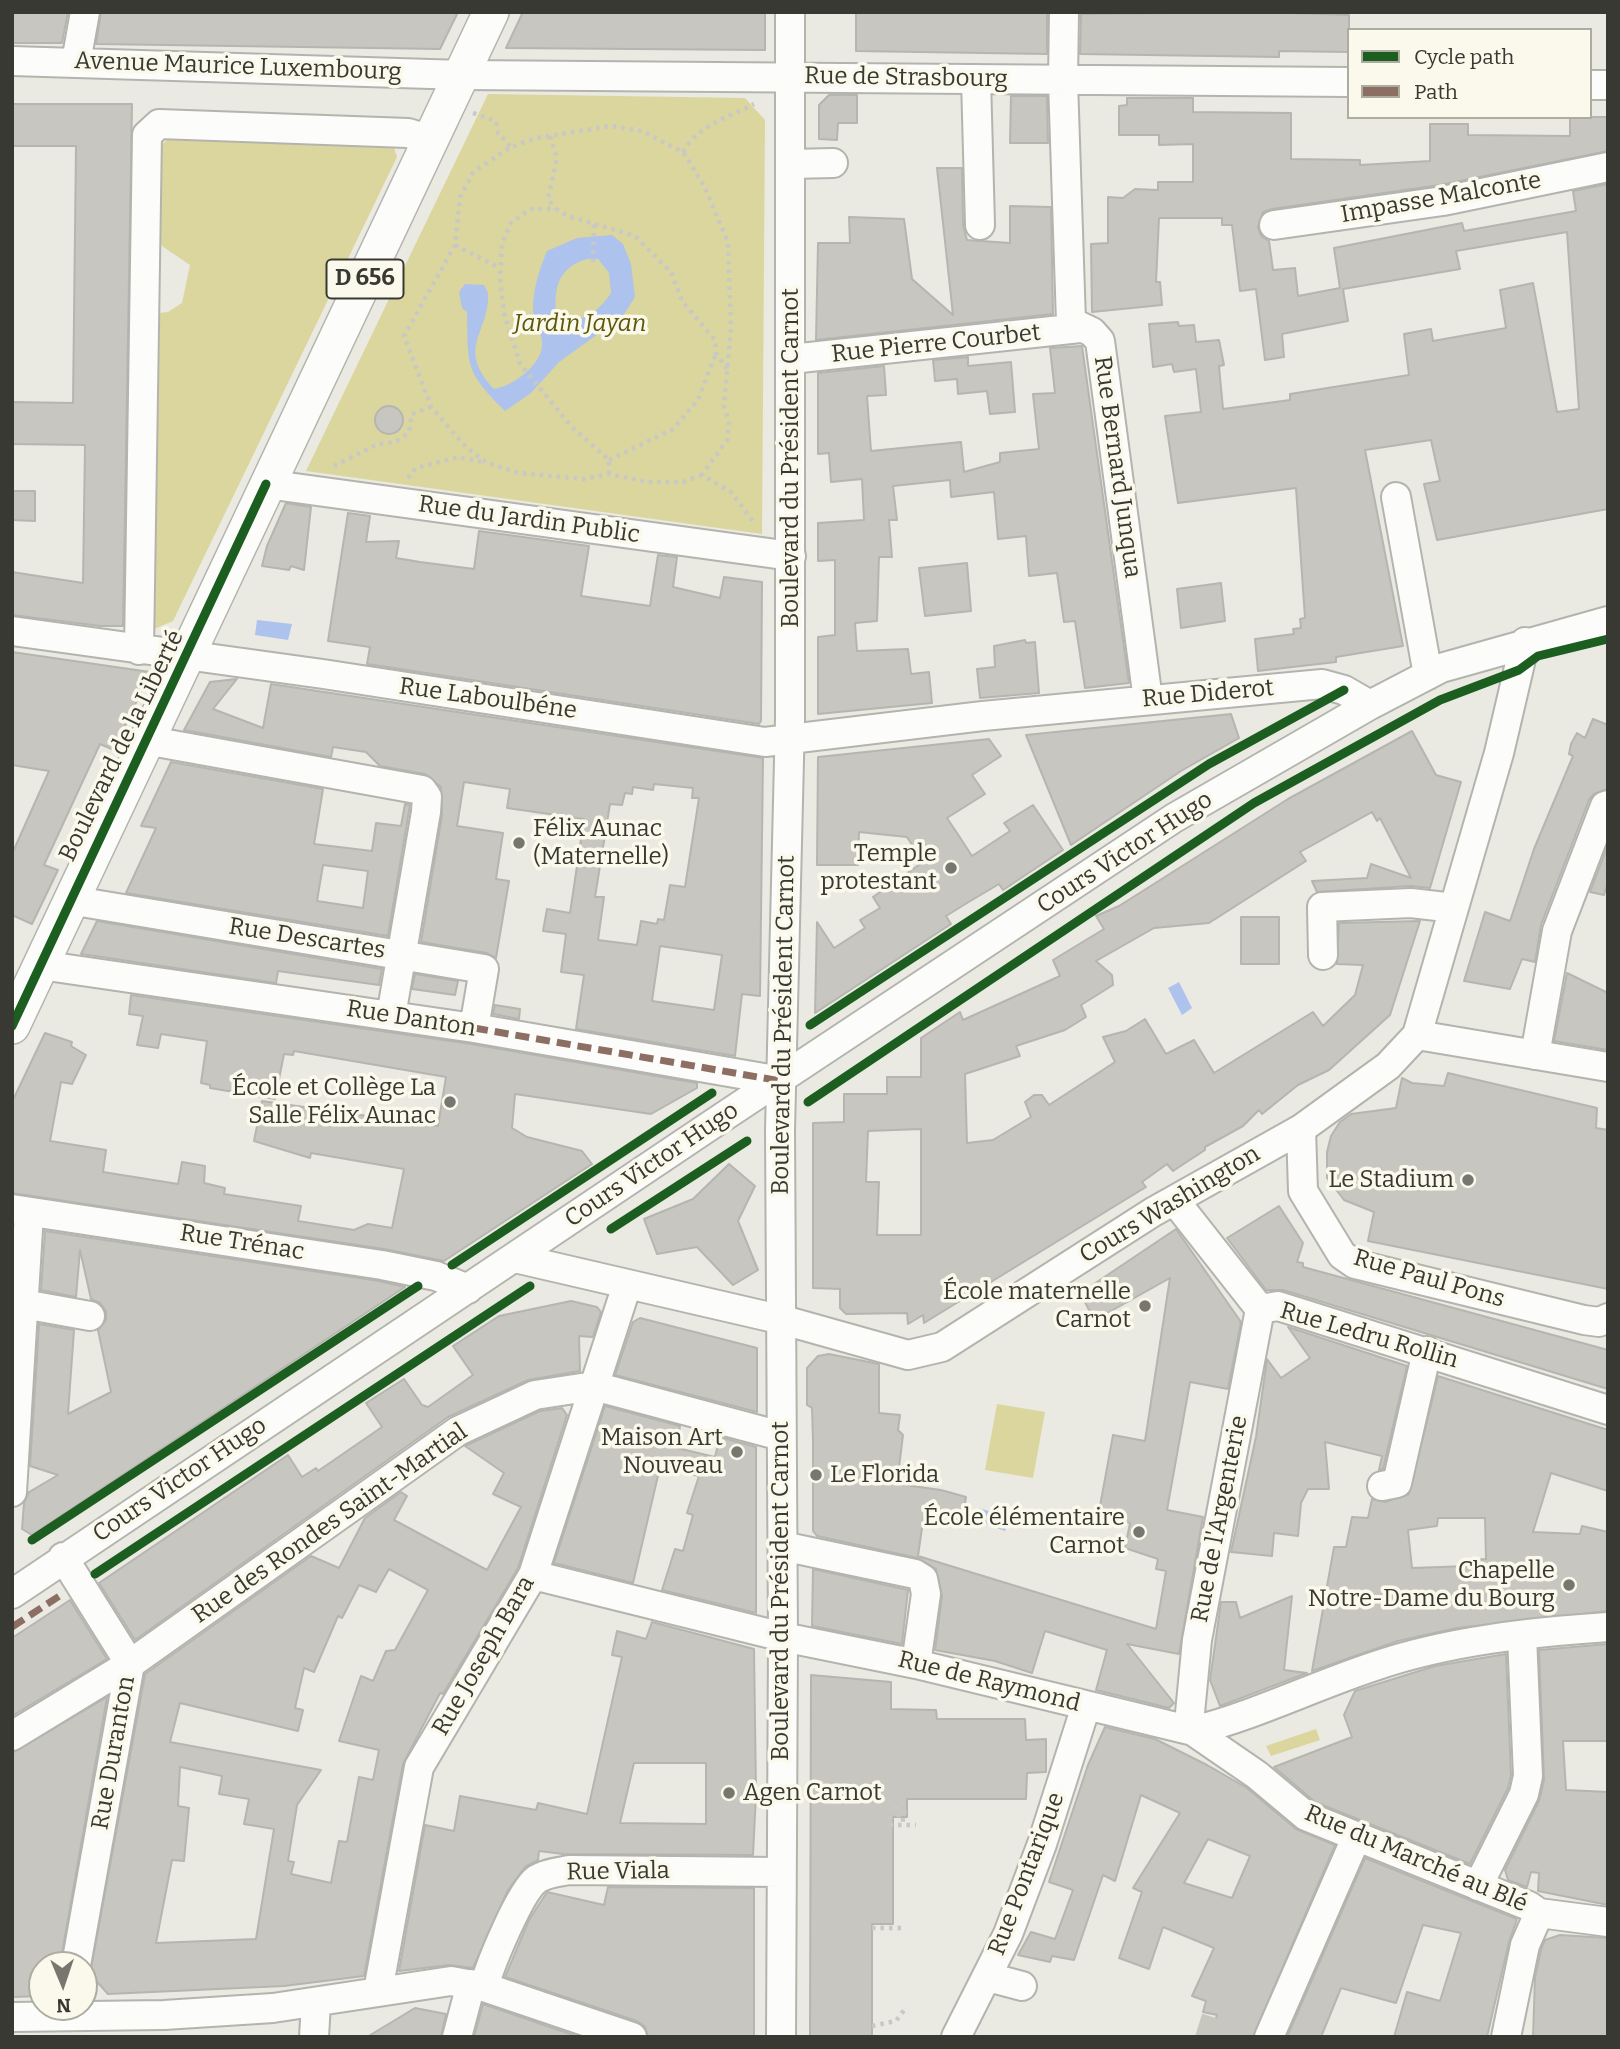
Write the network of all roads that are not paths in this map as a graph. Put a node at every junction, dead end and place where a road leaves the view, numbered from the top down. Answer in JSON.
{"nodes":[{"id":1,"x":85,"y":12,"type":"edge"},
{"id":2,"x":491,"y":12,"type":"edge"},
{"id":3,"x":790,"y":12,"type":"edge"},
{"id":4,"x":1064,"y":12,"type":"edge"},
{"id":5,"x":12,"y":61,"type":"edge"},
{"id":6,"x":76,"y":62,"type":"junction"},
{"id":7,"x":463,"y":75,"type":"junction"},
{"id":8,"x":976,"y":79,"type":"junction"},
{"id":9,"x":1063,"y":81,"type":"junction"},
{"id":10,"x":1347,"y":82,"type":"edge"},
{"id":11,"x":790,"y":86,"type":"junction"},
{"id":12,"x":431,"y":140,"type":"junction"},
{"id":13,"x":834,"y":163,"type":"dead end"},
{"id":14,"x":790,"y":164,"type":"junction"},
{"id":15,"x":1608,"y":167,"type":"edge"},
{"id":16,"x":980,"y":225,"type":"dead end"},
{"id":17,"x":1274,"y":225,"type":"dead end"},
{"id":18,"x":1080,"y":328,"type":"junction"},
{"id":19,"x":791,"y":359,"type":"junction"},
{"id":20,"x":282,"y":486,"type":"junction"},
{"id":21,"x":1396,"y":497,"type":"dead end"},
{"id":22,"x":791,"y":556,"type":"junction"},
{"id":23,"x":1608,"y":621,"type":"edge"},
{"id":24,"x":12,"y":631,"type":"edge"},
{"id":25,"x":1525,"y":642,"type":"junction"},
{"id":26,"x":139,"y":650,"type":"junction"},
{"id":27,"x":186,"y":656,"type":"junction"},
{"id":28,"x":1428,"y":675,"type":"junction"},
{"id":29,"x":1148,"y":700,"type":"junction"},
{"id":30,"x":1370,"y":705,"type":"junction"},
{"id":31,"x":790,"y":739,"type":"junction"},
{"id":32,"x":145,"y":740,"type":"junction"},
{"id":33,"x":1608,"y":805,"type":"edge"},
{"id":34,"x":69,"y":900,"type":"junction"},
{"id":35,"x":1454,"y":908,"type":"junction"},
{"id":36,"x":401,"y":954,"type":"junction"},
{"id":37,"x":1323,"y":955,"type":"dead end"},
{"id":38,"x":40,"y":965,"type":"junction"},
{"id":39,"x":391,"y":1016,"type":"junction"},
{"id":40,"x":12,"y":1026,"type":"edge"},
{"id":41,"x":474,"y":1028,"type":"junction"},
{"id":42,"x":1417,"y":1035,"type":"junction"},
{"id":43,"x":1535,"y":1055,"type":"junction"},
{"id":44,"x":1608,"y":1068,"type":"edge"},
{"id":45,"x":781,"y":1081,"type":"junction"},
{"id":46,"x":1301,"y":1129,"type":"junction"},
{"id":47,"x":1175,"y":1201,"type":"junction"},
{"id":48,"x":20,"y":1211,"type":"edge"},
{"id":49,"x":515,"y":1258,"type":"junction"},
{"id":50,"x":627,"y":1285,"type":"junction"},
{"id":51,"x":468,"y":1289,"type":"junction"},
{"id":52,"x":23,"y":1304,"type":"junction"},
{"id":53,"x":1260,"y":1309,"type":"junction"},
{"id":54,"x":90,"y":1316,"type":"dead end"},
{"id":55,"x":1608,"y":1318,"type":"edge"},
{"id":56,"x":783,"y":1320,"type":"junction"},
{"id":57,"x":1427,"y":1351,"type":"junction"},
{"id":58,"x":594,"y":1386,"type":"junction"},
{"id":59,"x":1608,"y":1410,"type":"edge"},
{"id":60,"x":781,"y":1436,"type":"junction"},
{"id":61,"x":1389,"y":1485,"type":"dead end"},
{"id":62,"x":12,"y":1492,"type":"edge"},
{"id":63,"x":782,"y":1546,"type":"junction"},
{"id":64,"x":63,"y":1558,"type":"junction"},
{"id":65,"x":533,"y":1575,"type":"junction"},
{"id":66,"x":12,"y":1594,"type":"edge"},
{"id":67,"x":1608,"y":1627,"type":"edge"},
{"id":68,"x":1522,"y":1636,"type":"junction"},
{"id":69,"x":783,"y":1637,"type":"junction"},
{"id":70,"x":130,"y":1664,"type":"junction"},
{"id":71,"x":916,"y":1664,"type":"junction"},
{"id":72,"x":1086,"y":1706,"type":"junction"},
{"id":73,"x":1193,"y":1731,"type":"junction"},
{"id":74,"x":12,"y":1736,"type":"edge"},
{"id":75,"x":1356,"y":1838,"type":"junction"},
{"id":76,"x":779,"y":1871,"type":"junction"},
{"id":77,"x":1478,"y":1886,"type":"junction"},
{"id":78,"x":1539,"y":1913,"type":"junction"},
{"id":79,"x":1608,"y":1923,"type":"edge"},
{"id":80,"x":79,"y":1951,"type":"edge"},
{"id":81,"x":988,"y":1977,"type":"junction"},
{"id":82,"x":478,"y":1985,"type":"junction"},
{"id":83,"x":1022,"y":1986,"type":"dead end"},
{"id":84,"x":378,"y":1991,"type":"junction"},
{"id":85,"x":316,"y":2003,"type":"junction"},
{"id":86,"x":98,"y":2017,"type":"edge"},
{"id":87,"x":161,"y":2026,"type":"edge"},
{"id":88,"x":571,"y":2027,"type":"edge"},
{"id":89,"x":314,"y":2037,"type":"edge"},
{"id":90,"x":457,"y":2037,"type":"edge"},
{"id":91,"x":632,"y":2037,"type":"edge"},
{"id":92,"x":781,"y":2037,"type":"edge"},
{"id":93,"x":956,"y":2037,"type":"edge"},
{"id":94,"x":1269,"y":2037,"type":"edge"},
{"id":95,"x":1506,"y":2037,"type":"edge"}],
"edges":[{"from":1,"to":6,"type":"street"},
{"from":2,"to":7,"type":"main road","name":"Boulevard de la Liberté","number":"D 656"},
{"from":3,"to":11,"type":"street","name":"Boulevard du Président Carnot"},
{"from":4,"to":9,"type":"street"},
{"from":5,"to":6,"type":"street","name":"Avenue Maurice Luxembourg"},
{"from":6,"to":7,"type":"street","name":"Avenue Maurice Luxembourg"},
{"from":7,"to":11,"type":"street","name":"Rue de Strasbourg"},
{"from":7,"to":12,"type":"main road","name":"Boulevard de la Liberté","number":"D 656"},
{"from":8,"to":9,"type":"street","name":"Rue de Strasbourg"},
{"from":8,"to":11,"type":"street","name":"Rue de Strasbourg"},
{"from":8,"to":16,"type":"street"},
{"from":9,"to":10,"type":"street","name":"Rue de Strasbourg"},
{"from":9,"to":18,"type":"street","name":"Rue Bernard Junqua"},
{"from":11,"to":14,"type":"street","name":"Boulevard du Président Carnot"},
{"from":12,"to":20,"type":"main road","name":"Boulevard de la Liberté","number":"D 656"},
{"from":12,"to":26,"type":"street"},
{"from":13,"to":14,"type":"street"},
{"from":14,"to":19,"type":"street","name":"Boulevard du Président Carnot"},
{"from":15,"to":17,"type":"street","name":"Impasse Malconte"},
{"from":18,"to":19,"type":"street","name":"Rue Pierre Courbet"},
{"from":18,"to":29,"type":"street","name":"Rue Bernard Junqua"},
{"from":19,"to":22,"type":"street","name":"Boulevard du Président Carnot"},
{"from":20,"to":22,"type":"street","name":"Rue du Jardin Public"},
{"from":20,"to":27,"type":"main road","name":"Boulevard de la Liberté","number":"D 656"},
{"from":21,"to":28,"type":"street"},
{"from":22,"to":31,"type":"street","name":"Boulevard du Président Carnot"},
{"from":23,"to":25,"type":"street"},
{"from":24,"to":26,"type":"street","name":"Rue Laboulbéne"},
{"from":25,"to":28,"type":"street"},
{"from":25,"to":35,"type":"street","name":"Cours Washington"},
{"from":26,"to":27,"type":"street","name":"Rue Laboulbéne"},
{"from":27,"to":31,"type":"street","name":"Rue Laboulbéne"},
{"from":27,"to":32,"type":"main road","name":"Boulevard de la Liberté","number":"D 656"},
{"from":28,"to":30,"type":"street"},
{"from":29,"to":30,"type":"street","name":"Rue Diderot"},
{"from":29,"to":31,"type":"street","name":"Rue Diderot"},
{"from":30,"to":45,"type":"street","name":"Cours Victor Hugo"},
{"from":31,"to":45,"type":"street","name":"Boulevard du Président Carnot"},
{"from":32,"to":34,"type":"main road","name":"Boulevard de la Liberté","number":"D 656"},
{"from":32,"to":36,"type":"street"},
{"from":33,"to":43,"type":"street"},
{"from":34,"to":36,"type":"street","name":"Rue Descartes"},
{"from":34,"to":38,"type":"main road","name":"Boulevard de la Liberté","number":"D 656"},
{"from":35,"to":37,"type":"street"},
{"from":35,"to":42,"type":"street","name":"Cours Washington"},
{"from":36,"to":39,"type":"street"},
{"from":36,"to":41,"type":"street","name":"Rue Descartes"},
{"from":38,"to":39,"type":"street","name":"Rue Danton"},
{"from":38,"to":40,"type":"main road","name":"Boulevard de la Liberté","number":"D 656"},
{"from":39,"to":41,"type":"street","name":"Rue Danton"},
{"from":41,"to":45,"type":"street","name":"Rue Danton"},
{"from":42,"to":43,"type":"street"},
{"from":42,"to":46,"type":"street","name":"Cours Washington"},
{"from":43,"to":44,"type":"street"},
{"from":45,"to":49,"type":"street","name":"Cours Victor Hugo"},
{"from":45,"to":56,"type":"street","name":"Boulevard du Président Carnot"},
{"from":46,"to":47,"type":"street","name":"Cours Washington"},
{"from":46,"to":55,"type":"street","name":"Rue Paul Pons"},
{"from":47,"to":53,"type":"street","name":"Rue Ledru Rollin"},
{"from":47,"to":56,"type":"street","name":"Cours Washington"},
{"from":48,"to":51,"type":"street","name":"Rue Trénac"},
{"from":48,"to":52,"type":"street"},
{"from":49,"to":50,"type":"street","name":"Cours Washington"},
{"from":49,"to":51,"type":"street","name":"Cours Victor Hugo"},
{"from":50,"to":56,"type":"street","name":"Cours Washington"},
{"from":50,"to":58,"type":"street","name":"Rue Joseph Bara"},
{"from":51,"to":64,"type":"street","name":"Cours Victor Hugo"},
{"from":52,"to":54,"type":"street"},
{"from":52,"to":62,"type":"street"},
{"from":53,"to":57,"type":"street","name":"Rue Ledru Rollin"},
{"from":53,"to":73,"type":"street","name":"Rue de l'Argenterie"},
{"from":56,"to":60,"type":"street","name":"Boulevard du Président Carnot"},
{"from":57,"to":59,"type":"street","name":"Rue Ledru Rollin"},
{"from":57,"to":61,"type":"street"},
{"from":58,"to":60,"type":"street","name":"Rue des Rondes Saint-Martial"},
{"from":58,"to":65,"type":"street","name":"Rue Joseph Bara"},
{"from":58,"to":70,"type":"street","name":"Rue des Rondes Saint-Martial"},
{"from":60,"to":63,"type":"street","name":"Boulevard du Président Carnot"},
{"from":63,"to":69,"type":"street","name":"Boulevard du Président Carnot"},
{"from":63,"to":71,"type":"street"},
{"from":64,"to":66,"type":"street","name":"Cours Victor Hugo"},
{"from":64,"to":70,"type":"street","name":"Rue Duranton"},
{"from":65,"to":69,"type":"street","name":"Rue de Raymond"},
{"from":65,"to":84,"type":"street","name":"Rue Joseph Bara"},
{"from":67,"to":68,"type":"street"},
{"from":68,"to":73,"type":"street"},
{"from":68,"to":77,"type":"street"},
{"from":69,"to":71,"type":"street","name":"Rue de Raymond"},
{"from":69,"to":76,"type":"street","name":"Boulevard du Président Carnot"},
{"from":70,"to":74,"type":"street","name":"Rue des Rondes Saint-Martial"},
{"from":70,"to":80,"type":"street","name":"Rue Duranton"},
{"from":71,"to":72,"type":"street","name":"Rue de Raymond"},
{"from":72,"to":73,"type":"street","name":"Rue de Raymond"},
{"from":72,"to":81,"type":"street","name":"Rue Pontarique"},
{"from":73,"to":75,"type":"street","name":"Rue du Marché au Blé"},
{"from":75,"to":77,"type":"street","name":"Rue du Marché au Blé"},
{"from":75,"to":94,"type":"street"},
{"from":76,"to":82,"type":"street","name":"Rue Viala"},
{"from":76,"to":92,"type":"street","name":"Boulevard du Président Carnot"},
{"from":77,"to":78,"type":"street","name":"Rue du Marché au Blé"},
{"from":78,"to":79,"type":"street","name":"Rue du Marché au Blé"},
{"from":78,"to":95,"type":"street"},
{"from":81,"to":83,"type":"street"},
{"from":81,"to":93,"type":"street","name":"Rue Pontarique"},
{"from":82,"to":84,"type":"street"},
{"from":82,"to":88,"type":"street"},
{"from":82,"to":90,"type":"street","name":"Rue Viala"},
{"from":84,"to":85,"type":"street"},
{"from":85,"to":87,"type":"street"},
{"from":85,"to":89,"type":"street"},
{"from":86,"to":87,"type":"street"},
{"from":88,"to":91,"type":"street"}]}
